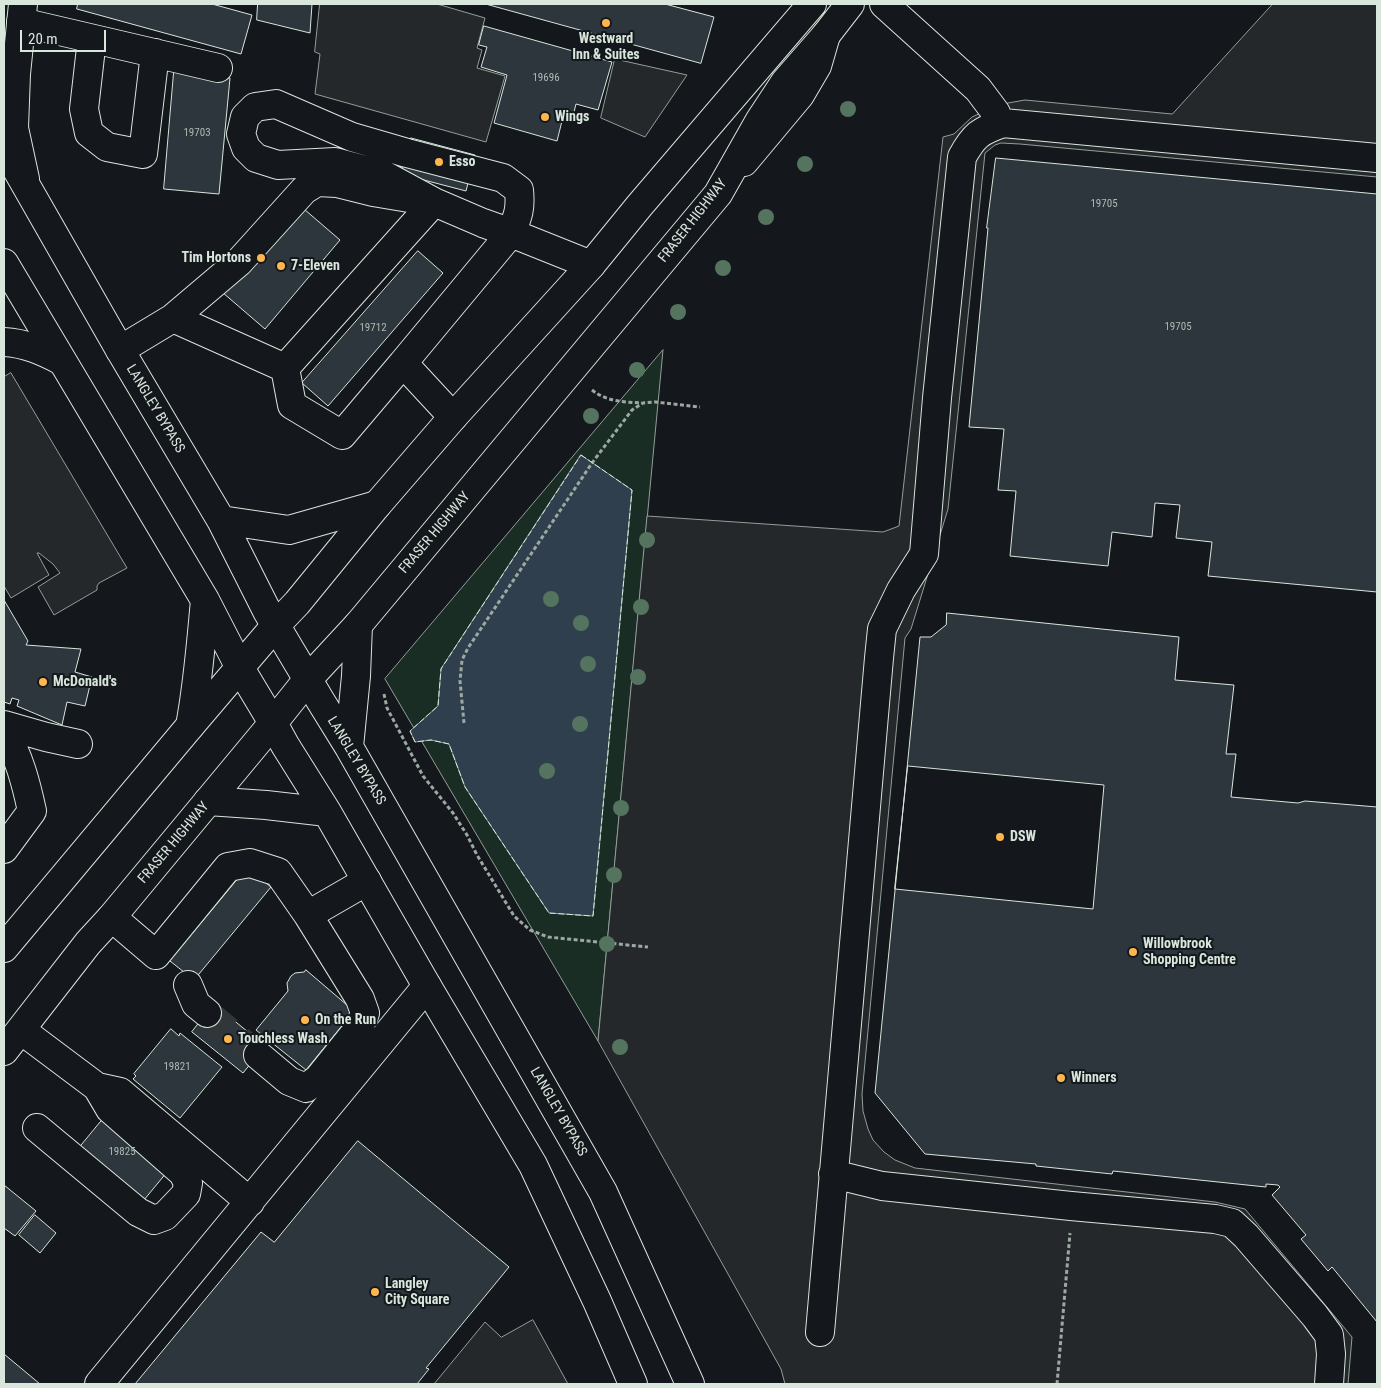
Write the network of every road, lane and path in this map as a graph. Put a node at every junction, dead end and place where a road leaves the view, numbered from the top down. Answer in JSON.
{"nodes":[{"id":1,"x":812,"y":4,"type":"edge"},
{"id":2,"x":850,"y":4,"type":"edge"},
{"id":3,"x":884,"y":4,"type":"edge"},
{"id":4,"x":22,"y":13,"type":"edge"},
{"id":5,"x":92,"y":39,"type":"junction"},
{"id":6,"x":155,"y":53,"type":"junction"},
{"id":7,"x":218,"y":68,"type":"dead end"},
{"id":8,"x":998,"y":125,"type":"junction"},
{"id":9,"x":4,"y":147,"type":"edge"},
{"id":10,"x":1377,"y":158,"type":"edge"},
{"id":11,"x":27,"y":188,"type":"junction"},
{"id":12,"x":434,"y":202,"type":"junction"},
{"id":13,"x":510,"y":233,"type":"junction"},
{"id":14,"x":4,"y":263,"type":"edge"},
{"id":15,"x":591,"y":265,"type":"junction"},
{"id":16,"x":173,"y":318,"type":"junction"},
{"id":17,"x":4,"y":342,"type":"edge"},
{"id":18,"x":120,"y":350,"type":"junction"},
{"id":19,"x":62,"y":362,"type":"junction"},
{"id":20,"x":403,"y":363,"type":"junction"},
{"id":21,"x":285,"y":368,"type":"junction"},
{"id":22,"x":589,"y":388,"type":"dead end"},
{"id":23,"x":643,"y":402,"type":"junction"},
{"id":24,"x":700,"y":406,"type":"dead end"},
{"id":25,"x":453,"y":417,"type":"junction"},
{"id":26,"x":377,"y":505,"type":"junction"},
{"id":27,"x":221,"y":520,"type":"junction"},
{"id":28,"x":205,"y":600,"type":"junction"},
{"id":29,"x":276,"y":625,"type":"junction"},
{"id":30,"x":358,"y":625,"type":"junction"},
{"id":31,"x":240,"y":668,"type":"junction"},
{"id":32,"x":308,"y":679,"type":"junction"},
{"id":33,"x":384,"y":692,"type":"dead end"},
{"id":34,"x":274,"y":723,"type":"junction"},
{"id":35,"x":464,"y":723,"type":"dead end"},
{"id":36,"x":4,"y":725,"type":"edge"},
{"id":37,"x":190,"y":726,"type":"junction"},
{"id":38,"x":4,"y":731,"type":"edge"},
{"id":39,"x":78,"y":744,"type":"dead end"},
{"id":40,"x":349,"y":747,"type":"junction"},
{"id":41,"x":208,"y":801,"type":"junction"},
{"id":42,"x":327,"y":812,"type":"junction"},
{"id":43,"x":4,"y":849,"type":"edge"},
{"id":44,"x":367,"y":881,"type":"junction"},
{"id":45,"x":308,"y":915,"type":"junction"},
{"id":46,"x":111,"y":918,"type":"junction"},
{"id":47,"x":648,"y":947,"type":"dead end"},
{"id":48,"x":4,"y":948,"type":"edge"},
{"id":49,"x":188,"y":985,"type":"dead end"},
{"id":50,"x":427,"y":986,"type":"junction"},
{"id":51,"x":207,"y":1013,"type":"tunnel mouth"},
{"id":52,"x":21,"y":1030,"type":"junction"},
{"id":53,"x":4,"y":1051,"type":"edge"},
{"id":54,"x":258,"y":1055,"type":"tunnel mouth"},
{"id":55,"x":98,"y":1087,"type":"junction"},
{"id":56,"x":38,"y":1128,"type":"dead end"},
{"id":57,"x":833,"y":1174,"type":"junction"},
{"id":58,"x":250,"y":1202,"type":"junction"},
{"id":59,"x":1070,"y":1206,"type":"junction"},
{"id":60,"x":820,"y":1332,"type":"dead end"},
{"id":61,"x":100,"y":1384,"type":"edge"},
{"id":62,"x":632,"y":1384,"type":"edge"},
{"id":63,"x":690,"y":1384,"type":"edge"},
{"id":64,"x":1057,"y":1384,"type":"edge"},
{"id":65,"x":1329,"y":1384,"type":"edge"}],
"edges":[{"from":1,"to":15,"type":"main road"},
{"from":2,"to":30,"type":"main road","name":"FRASER HIGHWAY"},
{"from":3,"to":8,"type":"main road"},
{"from":4,"to":5,"type":"main road"},
{"from":4,"to":11,"type":"main road"},
{"from":5,"to":6,"type":"main road"},
{"from":5,"to":6,"type":"main road"},
{"from":6,"to":7,"type":"main road"},
{"from":8,"to":10,"type":"main road"},
{"from":8,"to":57,"type":"main road"},
{"from":9,"to":11,"type":"main road","name":"LANGLEY BYPASS"},
{"from":11,"to":18,"type":"main road","name":"LANGLEY BYPASS"},
{"from":12,"to":13,"type":"main road"},
{"from":12,"to":13,"type":"main road"},
{"from":12,"to":16,"type":"main road"},
{"from":12,"to":21,"type":"main road"},
{"from":13,"to":15,"type":"main road"},
{"from":13,"to":20,"type":"main road"},
{"from":14,"to":19,"type":"main road"},
{"from":15,"to":25,"type":"main road"},
{"from":16,"to":18,"type":"main road"},
{"from":16,"to":21,"type":"main road"},
{"from":17,"to":19,"type":"main road"},
{"from":18,"to":27,"type":"main road","name":"LANGLEY BYPASS"},
{"from":19,"to":28,"type":"main road"},
{"from":20,"to":21,"type":"main road"},
{"from":20,"to":25,"type":"main road"},
{"from":22,"to":23,"type":"path"},
{"from":23,"to":24,"type":"path"},
{"from":23,"to":35,"type":"path"},
{"from":25,"to":26,"type":"main road"},
{"from":26,"to":27,"type":"main road"},
{"from":26,"to":29,"type":"main road"},
{"from":27,"to":29,"type":"main road","name":"LANGLEY BYPASS"},
{"from":28,"to":31,"type":"main road"},
{"from":28,"to":37,"type":"main road"},
{"from":29,"to":31,"type":"main road"},
{"from":29,"to":32,"type":"main road","name":"LANGLEY BYPASS"},
{"from":30,"to":32,"type":"main road","name":"FRASER HIGHWAY"},
{"from":30,"to":40,"type":"main road"},
{"from":31,"to":34,"type":"main road"},
{"from":31,"to":37,"type":"main road"},
{"from":32,"to":34,"type":"main road","name":"FRASER HIGHWAY"},
{"from":32,"to":40,"type":"main road","name":"LANGLEY BYPASS"},
{"from":33,"to":47,"type":"path"},
{"from":34,"to":41,"type":"main road","name":"FRASER HIGHWAY"},
{"from":34,"to":42,"type":"main road"},
{"from":36,"to":39,"type":"main road"},
{"from":37,"to":48,"type":"main road"},
{"from":38,"to":43,"type":"main road"},
{"from":40,"to":63,"type":"main road","name":"LANGLEY BYPASS"},
{"from":41,"to":42,"type":"main road"},
{"from":41,"to":46,"type":"main road","name":"FRASER HIGHWAY"},
{"from":42,"to":44,"type":"main road"},
{"from":44,"to":45,"type":"main road"},
{"from":44,"to":50,"type":"main road"},
{"from":45,"to":46,"type":"main road"},
{"from":45,"to":54,"type":"main road"},
{"from":46,"to":52,"type":"main road","name":"FRASER HIGHWAY"},
{"from":49,"to":51,"type":"main road"},
{"from":50,"to":58,"type":"main road"},
{"from":50,"to":62,"type":"main road"},
{"from":52,"to":53,"type":"main road","name":"FRASER HIGHWAY"},
{"from":52,"to":55,"type":"main road"},
{"from":55,"to":56,"type":"main road"},
{"from":55,"to":58,"type":"main road"},
{"from":57,"to":59,"type":"main road"},
{"from":57,"to":60,"type":"main road"},
{"from":58,"to":61,"type":"main road"},
{"from":59,"to":64,"type":"path"},
{"from":59,"to":65,"type":"main road"}]}
